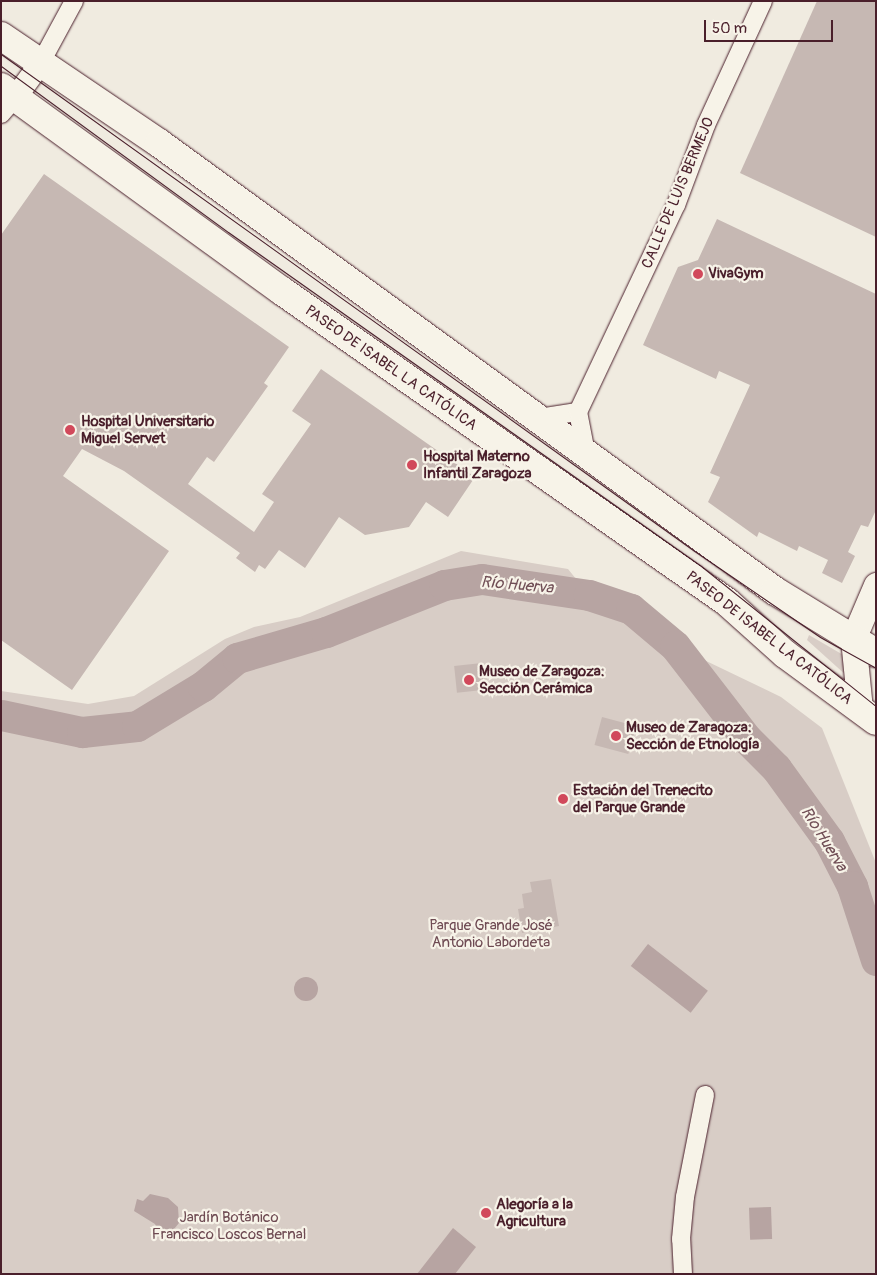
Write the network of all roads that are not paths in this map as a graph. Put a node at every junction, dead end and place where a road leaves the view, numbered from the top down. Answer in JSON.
{"nodes":[{"id":1,"x":74,"y":1,"type":"edge"},
{"id":2,"x":764,"y":1,"type":"edge"},
{"id":3,"x":1,"y":36,"type":"edge"},
{"id":4,"x":40,"y":64,"type":"junction"},
{"id":5,"x":6,"y":100,"type":"edge"},
{"id":6,"x":578,"y":412,"type":"junction"},
{"id":7,"x":539,"y":418,"type":"junction"},
{"id":8,"x":587,"y":456,"type":"junction"},
{"id":9,"x":876,"y":585,"type":"edge"},
{"id":10,"x":853,"y":638,"type":"junction"},
{"id":11,"x":876,"y":653,"type":"edge"},
{"id":12,"x":868,"y":715,"type":"edge"},
{"id":13,"x":705,"y":1095,"type":"dead end"},
{"id":14,"x":684,"y":1274,"type":"edge"}],
"edges":[{"from":1,"to":4,"type":"street"},
{"from":2,"to":6,"type":"street","name":"CALLE DE LUIS BERMEJO"},
{"from":3,"to":4,"type":"main road"},
{"from":4,"to":5,"type":"street"},
{"from":4,"to":7,"type":"main road"},
{"from":5,"to":12,"type":"main road","name":"PASEO DE ISABEL LA CATÓLICA"},
{"from":6,"to":7,"type":"street"},
{"from":6,"to":8,"type":"street","name":"CALLE DE LUIS BERMEJO"},
{"from":7,"to":8,"type":"main road"},
{"from":8,"to":10,"type":"main road"},
{"from":9,"to":10,"type":"main road"},
{"from":10,"to":11,"type":"main road"},
{"from":10,"to":12,"type":"main road"},
{"from":13,"to":14,"type":"street"}]}
